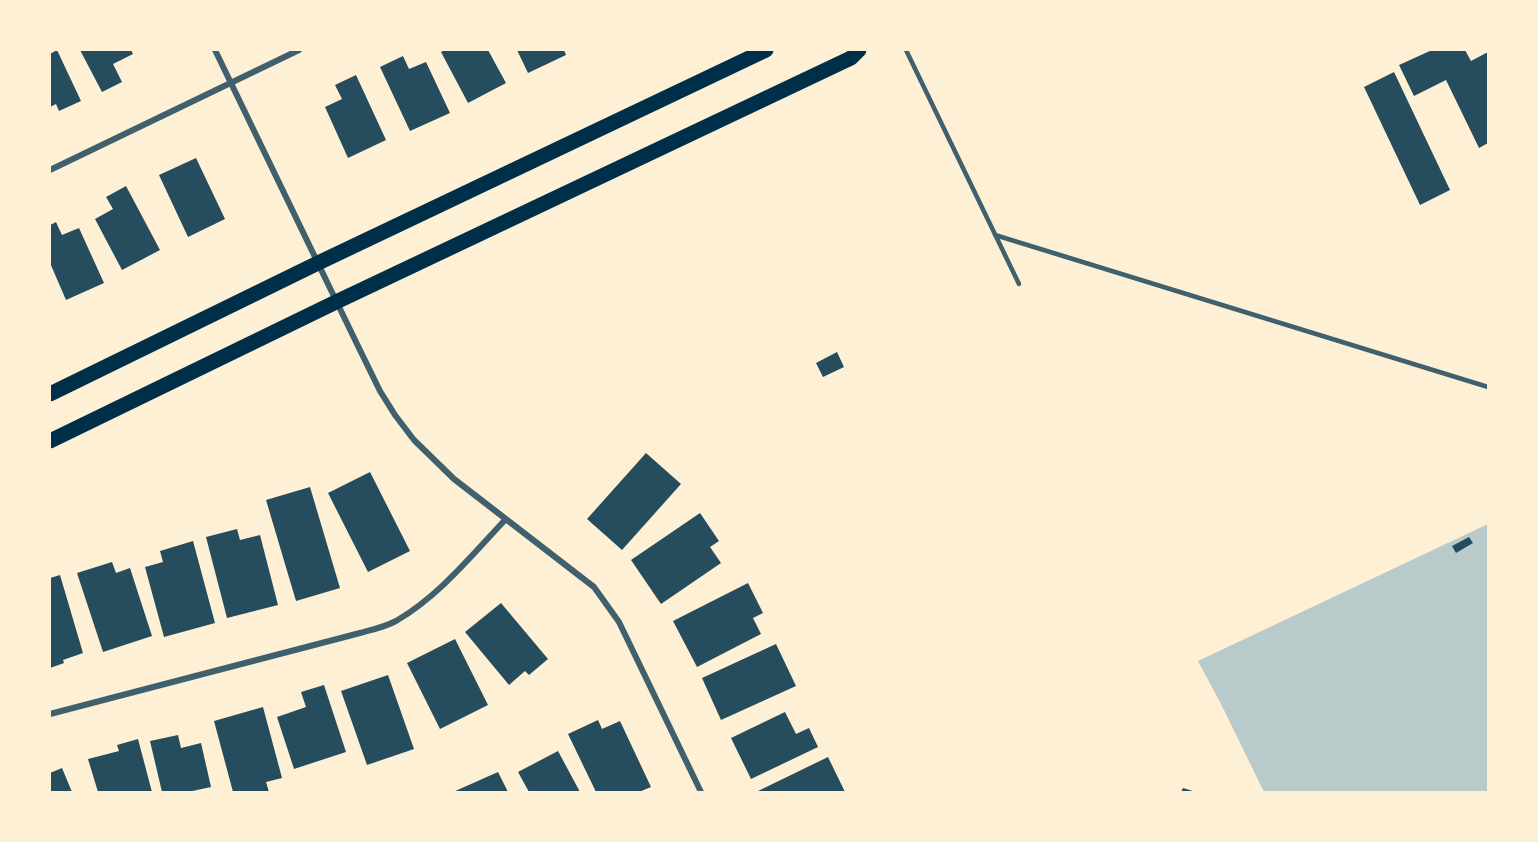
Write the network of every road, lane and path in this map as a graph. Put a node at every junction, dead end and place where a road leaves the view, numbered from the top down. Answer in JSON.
{"nodes":[{"id":1,"x":215,"y":50,"type":"edge"},
{"id":2,"x":299,"y":50,"type":"edge"},
{"id":3,"x":766,"y":50,"type":"edge"},
{"id":4,"x":859,"y":50,"type":"edge"},
{"id":5,"x":906,"y":50,"type":"edge"},
{"id":6,"x":231,"y":82,"type":"junction"},
{"id":7,"x":50,"y":170,"type":"edge"},
{"id":8,"x":995,"y":235,"type":"junction"},
{"id":9,"x":318,"y":263,"type":"junction"},
{"id":10,"x":1019,"y":284,"type":"dead end"},
{"id":11,"x":336,"y":302,"type":"junction"},
{"id":12,"x":1488,"y":387,"type":"edge"},
{"id":13,"x":50,"y":394,"type":"edge"},
{"id":14,"x":50,"y":441,"type":"edge"},
{"id":15,"x":505,"y":519,"type":"junction"},
{"id":16,"x":50,"y":714,"type":"edge"},
{"id":17,"x":701,"y":792,"type":"edge"}],
"edges":[{"from":1,"to":6,"type":"street"},
{"from":2,"to":6,"type":"street"},
{"from":3,"to":9,"type":"main road"},
{"from":4,"to":11,"type":"main road"},
{"from":5,"to":8,"type":"lane"},
{"from":6,"to":7,"type":"street"},
{"from":6,"to":9,"type":"street"},
{"from":8,"to":10,"type":"lane"},
{"from":8,"to":12,"type":"lane"},
{"from":9,"to":11,"type":"street"},
{"from":9,"to":13,"type":"main road"},
{"from":11,"to":14,"type":"main road"},
{"from":11,"to":15,"type":"street"},
{"from":15,"to":16,"type":"street"},
{"from":15,"to":17,"type":"street"}]}
